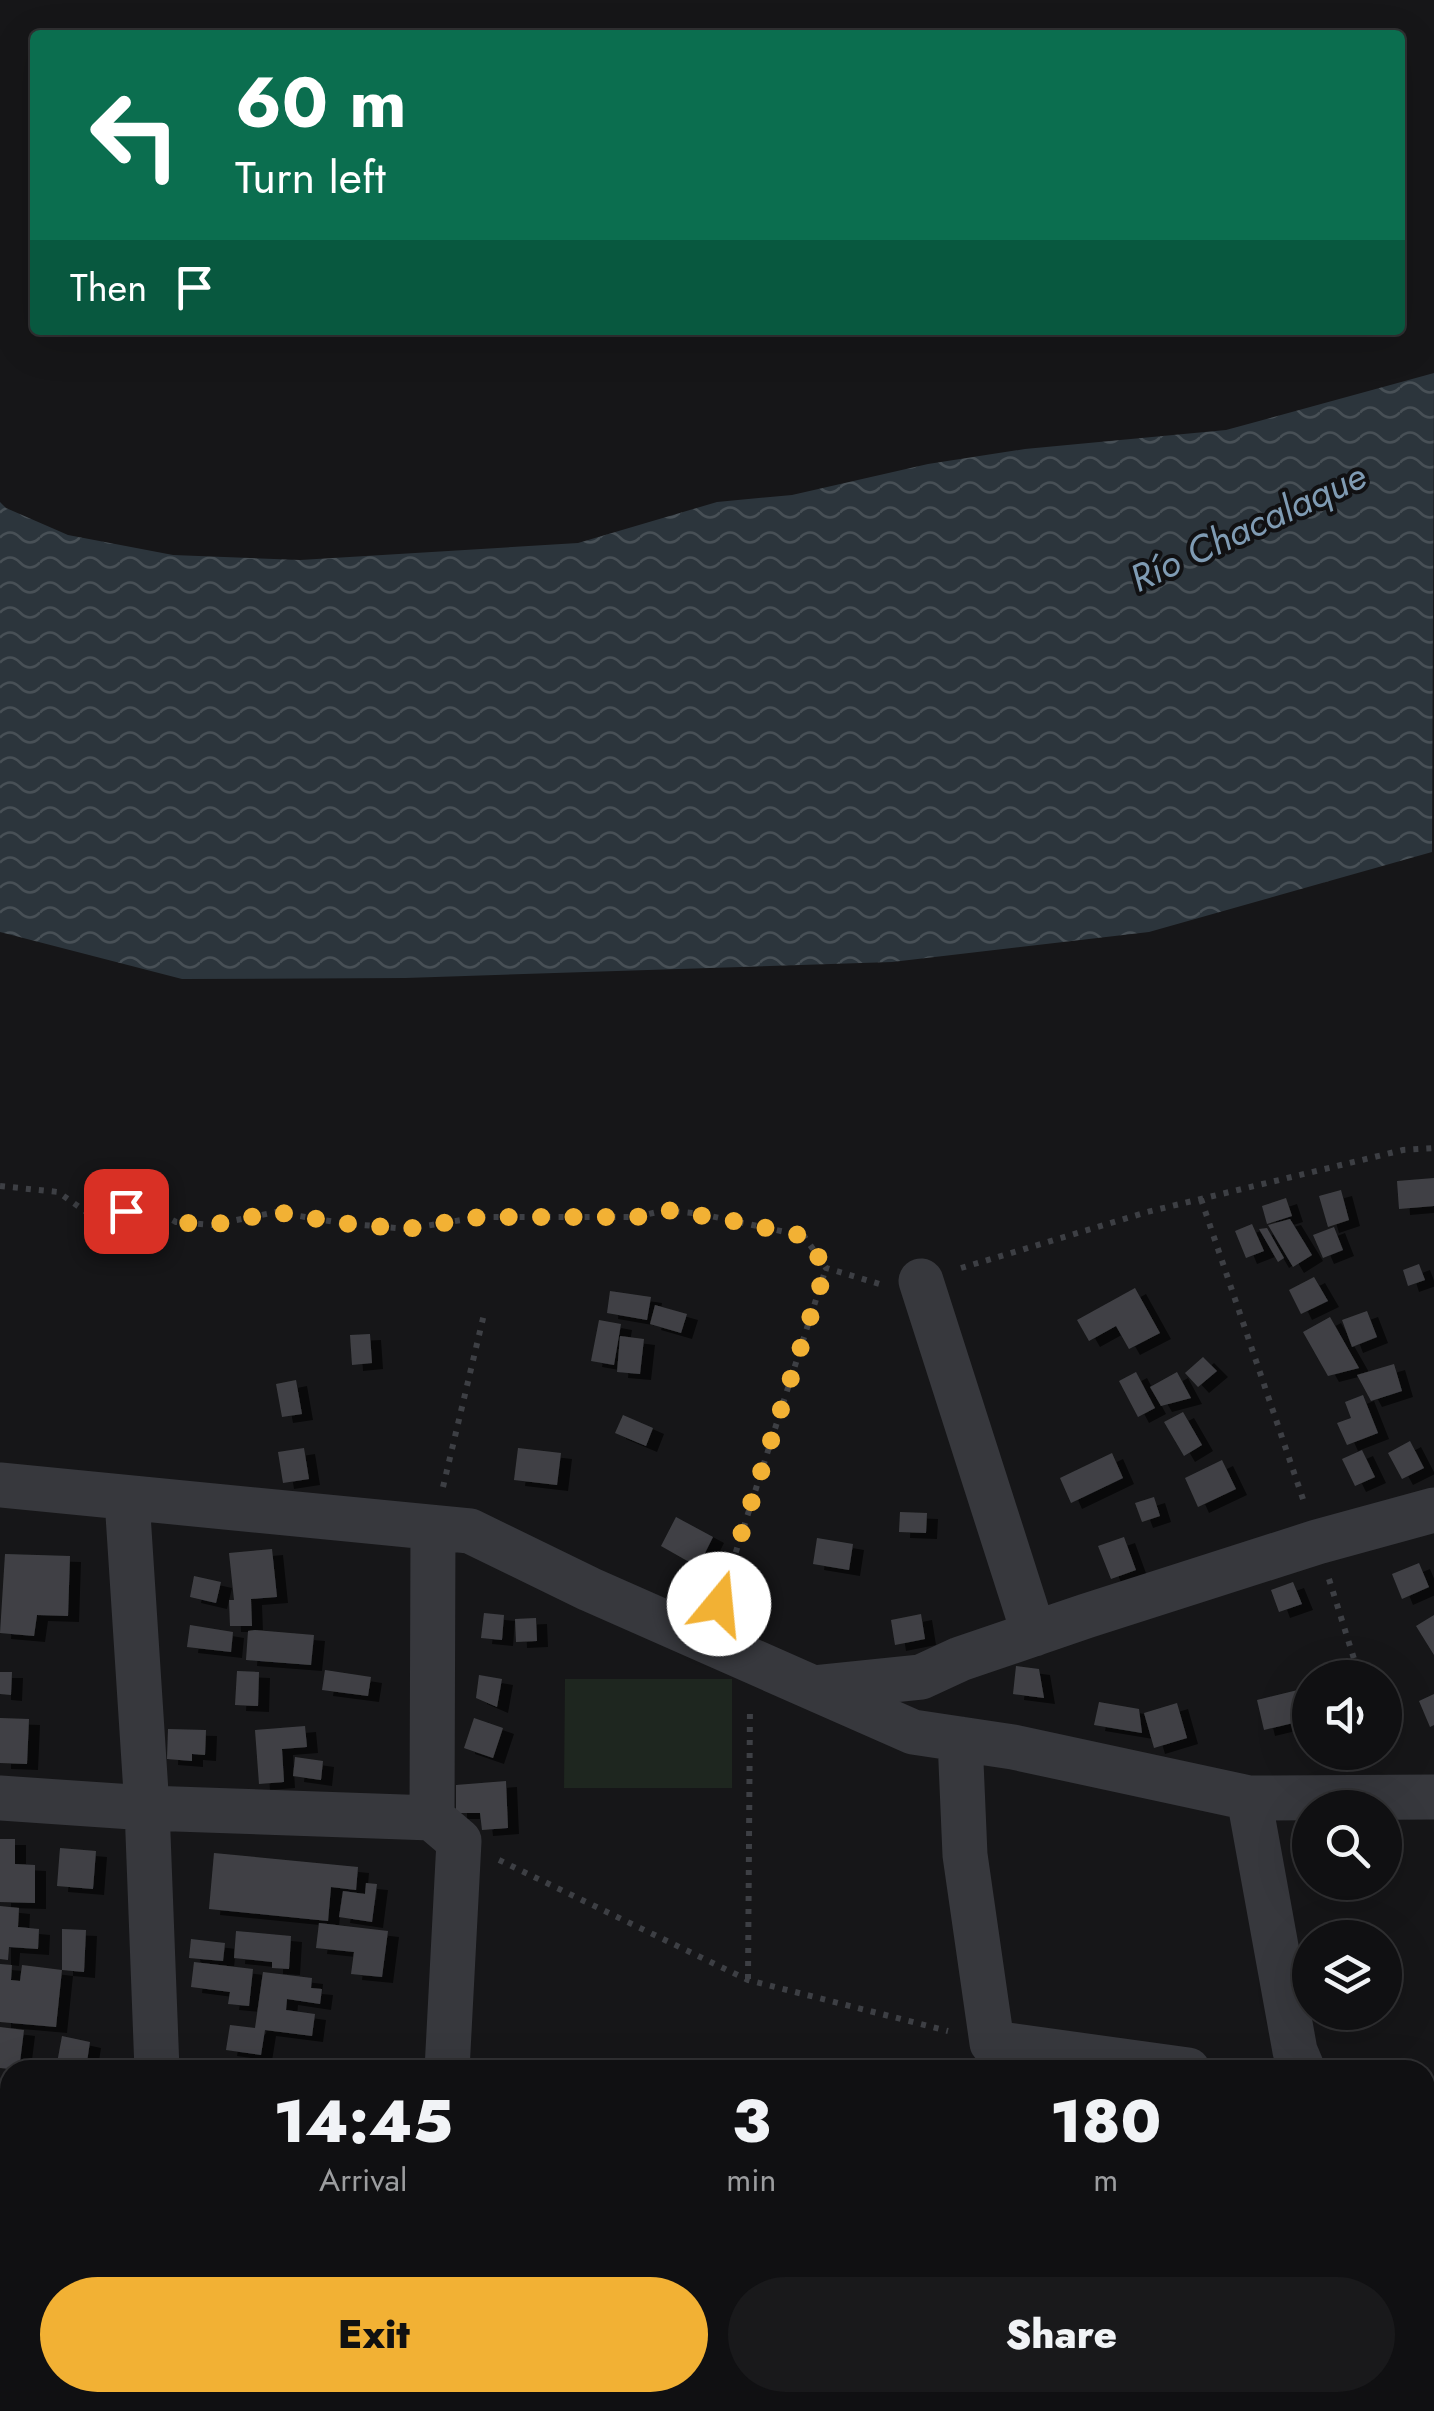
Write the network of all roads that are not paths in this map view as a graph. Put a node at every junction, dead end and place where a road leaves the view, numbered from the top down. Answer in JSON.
{"nodes":[{"id":1,"x":921,"y":1281,"type":"road end"},
{"id":2,"x":0,"y":1485,"type":"edge"},
{"id":3,"x":126,"y":1498,"type":"junction"},
{"id":4,"x":1434,"y":1510,"type":"edge"},
{"id":5,"x":434,"y":1528,"type":"junction"},
{"id":6,"x":1034,"y":1634,"type":"junction"},
{"id":7,"x":811,"y":1688,"type":"junction"},
{"id":8,"x":960,"y":1738,"type":"junction"},
{"id":9,"x":0,"y":1798,"type":"edge"},
{"id":10,"x":1250,"y":1798,"type":"junction"},
{"id":11,"x":1434,"y":1798,"type":"edge"},
{"id":12,"x":146,"y":1808,"type":"junction"},
{"id":13,"x":446,"y":1829,"type":"junction"},
{"id":14,"x":978,"y":2056,"type":"edge"},
{"id":15,"x":157,"y":2060,"type":"edge"},
{"id":16,"x":447,"y":2060,"type":"edge"},
{"id":17,"x":1038,"y":2060,"type":"edge"},
{"id":18,"x":1298,"y":2060,"type":"edge"}],
"edges":[{"from":1,"to":6,"type":"street"},
{"from":2,"to":3,"type":"street"},
{"from":3,"to":5,"type":"street"},
{"from":3,"to":12,"type":"street"},
{"from":4,"to":6,"type":"street"},
{"from":5,"to":7,"type":"street"},
{"from":5,"to":13,"type":"street"},
{"from":6,"to":7,"type":"street"},
{"from":7,"to":8,"type":"street"},
{"from":8,"to":10,"type":"street"},
{"from":8,"to":14,"type":"street"},
{"from":9,"to":12,"type":"street"},
{"from":10,"to":11,"type":"street"},
{"from":10,"to":18,"type":"street"},
{"from":12,"to":13,"type":"street"},
{"from":12,"to":15,"type":"street"},
{"from":13,"to":16,"type":"street"},
{"from":14,"to":17,"type":"street"}]}
